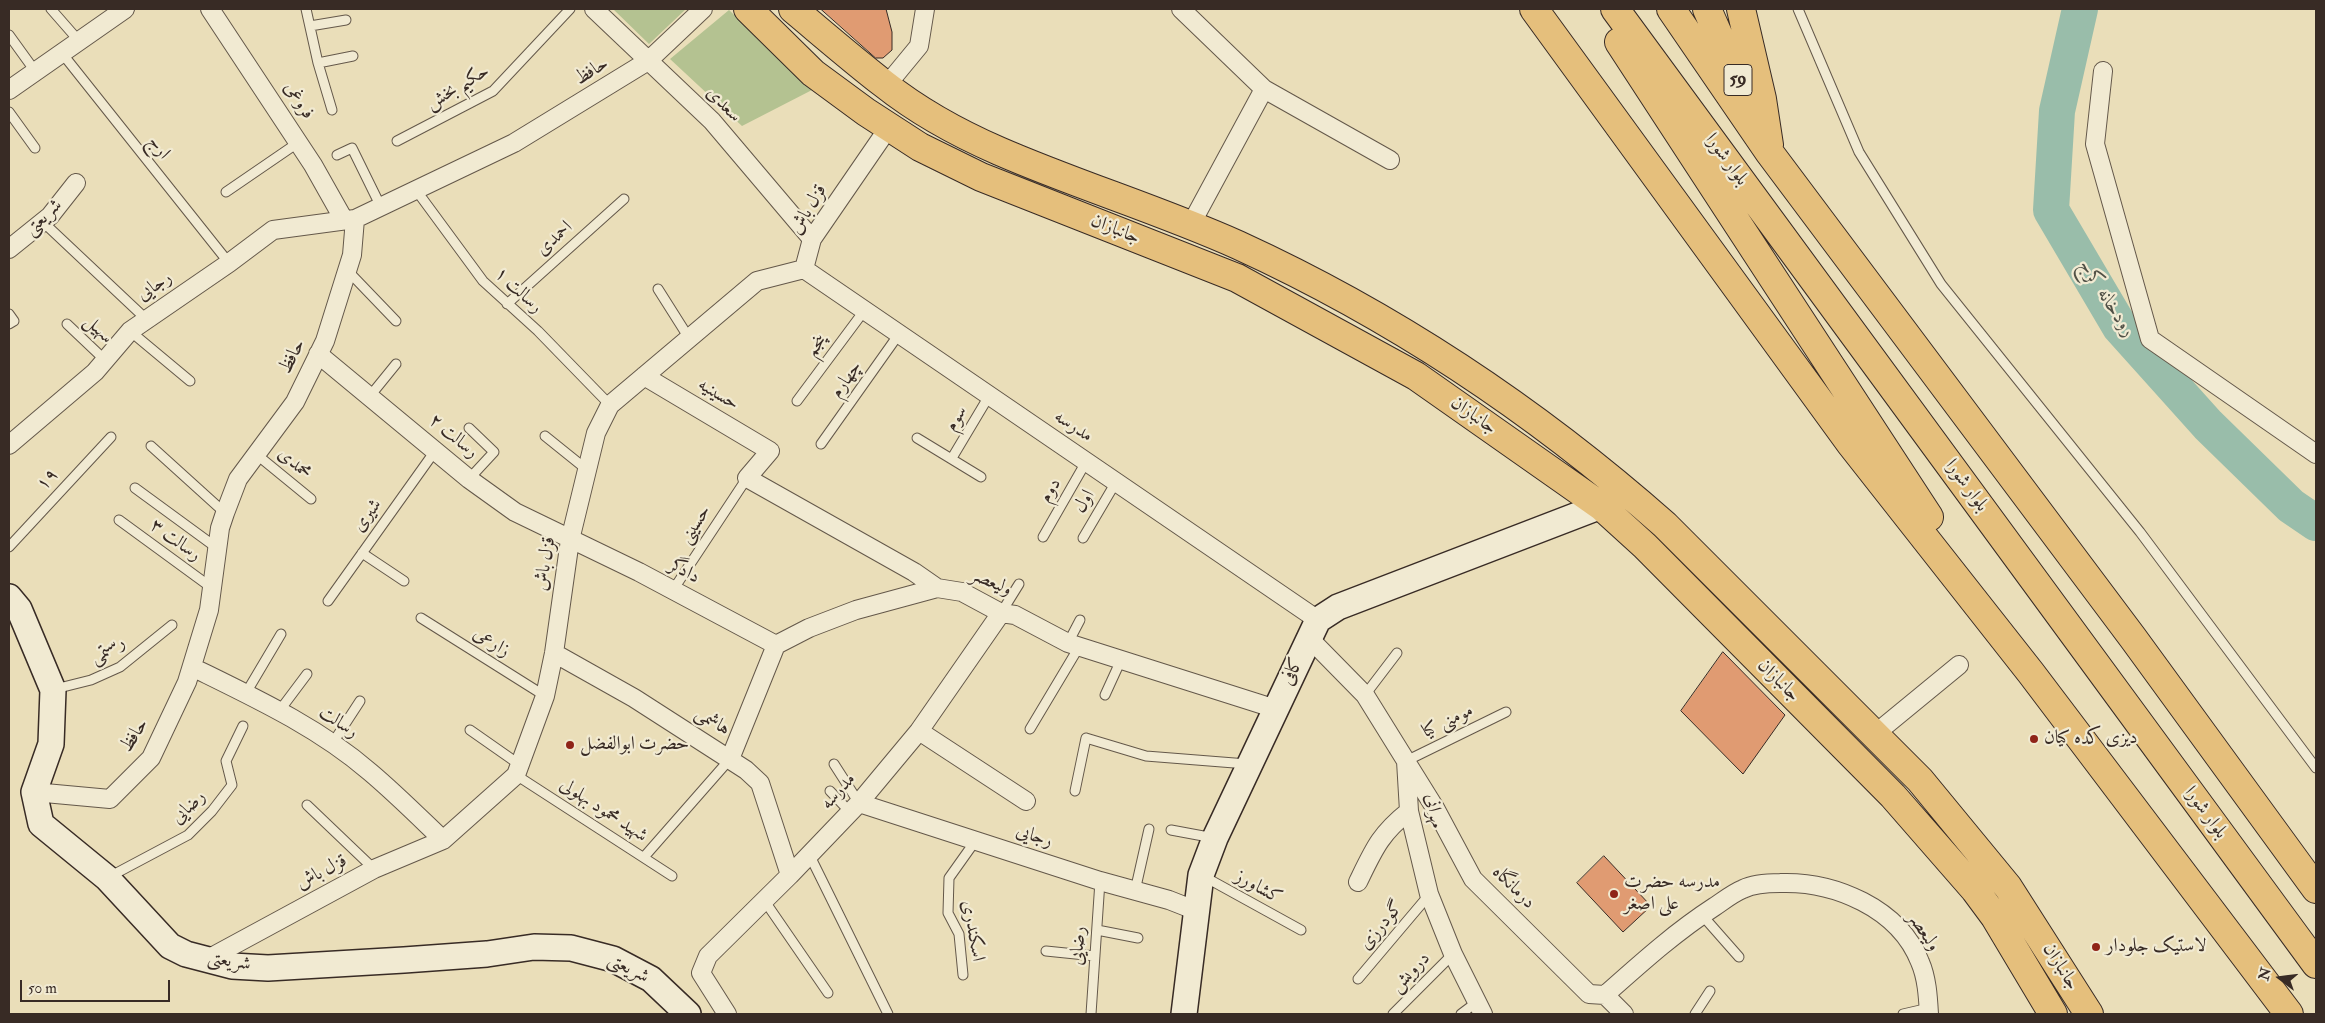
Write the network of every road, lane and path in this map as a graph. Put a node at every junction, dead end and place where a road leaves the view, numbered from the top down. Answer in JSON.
{"nodes":[{"id":1,"x":51,"y":9,"type":"edge"},
{"id":2,"x":125,"y":9,"type":"edge"},
{"id":3,"x":210,"y":9,"type":"edge"},
{"id":4,"x":306,"y":9,"type":"edge"},
{"id":5,"x":570,"y":9,"type":"edge"},
{"id":6,"x":594,"y":9,"type":"edge"},
{"id":7,"x":703,"y":9,"type":"edge"},
{"id":8,"x":748,"y":9,"type":"edge"},
{"id":9,"x":793,"y":9,"type":"edge"},
{"id":10,"x":925,"y":9,"type":"edge"},
{"id":11,"x":1181,"y":9,"type":"edge"},
{"id":12,"x":1534,"y":9,"type":"edge"},
{"id":13,"x":1599,"y":9,"type":"edge"},
{"id":14,"x":1615,"y":9,"type":"edge"},
{"id":15,"x":1671,"y":9,"type":"edge"},
{"id":16,"x":1707,"y":9,"type":"edge"},
{"id":17,"x":1741,"y":9,"type":"edge"},
{"id":18,"x":1798,"y":9,"type":"edge"},
{"id":19,"x":346,"y":20,"type":"dead end"},
{"id":20,"x":310,"y":26,"type":"junction"},
{"id":21,"x":9,"y":35,"type":"edge"},
{"id":22,"x":79,"y":41,"type":"junction"},
{"id":23,"x":61,"y":52,"type":"junction"},
{"id":24,"x":352,"y":56,"type":"dead end"},
{"id":25,"x":648,"y":62,"type":"junction"},
{"id":26,"x":318,"y":63,"type":"junction"},
{"id":27,"x":35,"y":71,"type":"junction"},
{"id":28,"x":2103,"y":71,"type":"dead end"},
{"id":29,"x":886,"y":86,"type":"junction"},
{"id":30,"x":1264,"y":88,"type":"junction"},
{"id":31,"x":9,"y":90,"type":"edge"},
{"id":32,"x":332,"y":110,"type":"dead end"},
{"id":33,"x":9,"y":112,"type":"edge"},
{"id":34,"x":889,"y":127,"type":"junction"},
{"id":35,"x":397,"y":141,"type":"dead end"},
{"id":36,"x":298,"y":142,"type":"junction"},
{"id":37,"x":35,"y":148,"type":"dead end"},
{"id":38,"x":1769,"y":152,"type":"junction"},
{"id":39,"x":336,"y":155,"type":"dead end"},
{"id":40,"x":1390,"y":160,"type":"dead end"},
{"id":41,"x":76,"y":183,"type":"dead end"},
{"id":42,"x":416,"y":190,"type":"junction"},
{"id":43,"x":226,"y":192,"type":"dead end"},
{"id":44,"x":624,"y":199,"type":"dead end"},
{"id":45,"x":381,"y":207,"type":"junction"},
{"id":46,"x":349,"y":219,"type":"junction"},
{"id":47,"x":43,"y":222,"type":"junction"},
{"id":48,"x":1190,"y":226,"type":"junction"},
{"id":49,"x":812,"y":239,"type":"junction"},
{"id":50,"x":9,"y":249,"type":"edge"},
{"id":51,"x":229,"y":263,"type":"junction"},
{"id":52,"x":804,"y":269,"type":"junction"},
{"id":53,"x":347,"y":270,"type":"junction"},
{"id":54,"x":658,"y":289,"type":"dead end"},
{"id":55,"x":507,"y":304,"type":"junction"},
{"id":56,"x":864,"y":311,"type":"junction"},
{"id":57,"x":9,"y":314,"type":"edge"},
{"id":58,"x":146,"y":319,"type":"junction"},
{"id":59,"x":396,"y":322,"type":"dead end"},
{"id":60,"x":9,"y":324,"type":"edge"},
{"id":61,"x":67,"y":324,"type":"dead end"},
{"id":62,"x":130,"y":331,"type":"junction"},
{"id":63,"x":899,"y":334,"type":"junction"},
{"id":64,"x":689,"y":338,"type":"junction"},
{"id":65,"x":318,"y":354,"type":"junction"},
{"id":66,"x":106,"y":360,"type":"junction"},
{"id":67,"x":396,"y":364,"type":"dead end"},
{"id":68,"x":644,"y":376,"type":"junction"},
{"id":69,"x":190,"y":381,"type":"dead end"},
{"id":70,"x":370,"y":396,"type":"junction"},
{"id":71,"x":989,"y":396,"type":"junction"},
{"id":72,"x":796,"y":401,"type":"dead end"},
{"id":73,"x":610,"y":405,"type":"junction"},
{"id":74,"x":469,"y":428,"type":"dead end"},
{"id":75,"x":546,"y":436,"type":"dead end"},
{"id":76,"x":111,"y":437,"type":"dead end"},
{"id":77,"x":917,"y":438,"type":"dead end"},
{"id":78,"x":821,"y":444,"type":"dead end"},
{"id":79,"x":9,"y":445,"type":"edge"},
{"id":80,"x":152,"y":446,"type":"dead end"},
{"id":81,"x":435,"y":451,"type":"junction"},
{"id":82,"x":256,"y":454,"type":"junction"},
{"id":83,"x":2316,"y":454,"type":"edge"},
{"id":84,"x":952,"y":458,"type":"junction"},
{"id":85,"x":1086,"y":462,"type":"junction"},
{"id":86,"x":586,"y":469,"type":"junction"},
{"id":87,"x":981,"y":477,"type":"dead end"},
{"id":88,"x":746,"y":478,"type":"junction"},
{"id":89,"x":469,"y":479,"type":"junction"},
{"id":90,"x":1116,"y":482,"type":"junction"},
{"id":91,"x":135,"y":488,"type":"dead end"},
{"id":92,"x":1629,"y":493,"type":"junction"},
{"id":93,"x":311,"y":499,"type":"dead end"},
{"id":94,"x":1601,"y":506,"type":"junction"},
{"id":95,"x":226,"y":512,"type":"junction"},
{"id":96,"x":119,"y":520,"type":"dead end"},
{"id":97,"x":1044,"y":537,"type":"dead end"},
{"id":98,"x":1083,"y":538,"type":"dead end"},
{"id":99,"x":570,"y":540,"type":"junction"},
{"id":100,"x":9,"y":546,"type":"edge"},
{"id":101,"x":217,"y":548,"type":"junction"},
{"id":102,"x":362,"y":553,"type":"junction"},
{"id":103,"x":404,"y":581,"type":"dead end"},
{"id":104,"x":1019,"y":584,"type":"dead end"},
{"id":105,"x":212,"y":588,"type":"junction"},
{"id":106,"x":937,"y":588,"type":"junction"},
{"id":107,"x":673,"y":590,"type":"junction"},
{"id":108,"x":9,"y":597,"type":"edge"},
{"id":109,"x":328,"y":601,"type":"dead end"},
{"id":110,"x":1001,"y":613,"type":"junction"},
{"id":111,"x":421,"y":618,"type":"dead end"},
{"id":112,"x":1080,"y":620,"type":"dead end"},
{"id":113,"x":172,"y":625,"type":"dead end"},
{"id":114,"x":1313,"y":629,"type":"junction"},
{"id":115,"x":280,"y":634,"type":"dead end"},
{"id":116,"x":776,"y":645,"type":"junction"},
{"id":117,"x":1073,"y":645,"type":"junction"},
{"id":118,"x":554,"y":653,"type":"junction"},
{"id":119,"x":1397,"y":653,"type":"dead end"},
{"id":120,"x":1121,"y":660,"type":"junction"},
{"id":121,"x":1959,"y":665,"type":"dead end"},
{"id":122,"x":192,"y":667,"type":"junction"},
{"id":123,"x":2031,"y":672,"type":"junction"},
{"id":124,"x":307,"y":674,"type":"dead end"},
{"id":125,"x":52,"y":690,"type":"junction"},
{"id":126,"x":246,"y":693,"type":"junction"},
{"id":127,"x":1105,"y":695,"type":"dead end"},
{"id":128,"x":1365,"y":695,"type":"junction"},
{"id":129,"x":545,"y":696,"type":"junction"},
{"id":130,"x":360,"y":701,"type":"dead end"},
{"id":131,"x":1276,"y":709,"type":"junction"},
{"id":132,"x":280,"y":710,"type":"junction"},
{"id":133,"x":1506,"y":712,"type":"dead end"},
{"id":134,"x":243,"y":726,"type":"dead end"},
{"id":135,"x":1030,"y":729,"type":"dead end"},
{"id":136,"x":470,"y":730,"type":"dead end"},
{"id":137,"x":919,"y":731,"type":"junction"},
{"id":138,"x":1875,"y":734,"type":"junction"},
{"id":139,"x":332,"y":744,"type":"junction"},
{"id":140,"x":730,"y":759,"type":"junction"},
{"id":141,"x":1406,"y":761,"type":"junction"},
{"id":142,"x":834,"y":764,"type":"dead end"},
{"id":143,"x":1249,"y":765,"type":"junction"},
{"id":144,"x":2316,"y":768,"type":"edge"},
{"id":145,"x":518,"y":770,"type":"junction"},
{"id":146,"x":830,"y":791,"type":"dead end"},
{"id":147,"x":1075,"y":791,"type":"dead end"},
{"id":148,"x":34,"y":792,"type":"junction"},
{"id":149,"x":1026,"y":800,"type":"dead end"},
{"id":150,"x":306,"y":805,"type":"dead end"},
{"id":151,"x":854,"y":808,"type":"junction"},
{"id":152,"x":1409,"y":811,"type":"junction"},
{"id":153,"x":1149,"y":829,"type":"dead end"},
{"id":154,"x":1171,"y":830,"type":"dead end"},
{"id":155,"x":1215,"y":838,"type":"junction"},
{"id":156,"x":443,"y":840,"type":"junction"},
{"id":157,"x":976,"y":840,"type":"junction"},
{"id":158,"x":809,"y":854,"type":"junction"},
{"id":159,"x":644,"y":857,"type":"junction"},
{"id":160,"x":374,"y":869,"type":"junction"},
{"id":161,"x":790,"y":875,"type":"junction"},
{"id":162,"x":1200,"y":875,"type":"junction"},
{"id":163,"x":672,"y":876,"type":"dead end"},
{"id":164,"x":107,"y":878,"type":"junction"},
{"id":165,"x":1100,"y":881,"type":"junction"},
{"id":166,"x":1358,"y":882,"type":"dead end"},
{"id":167,"x":2316,"y":889,"type":"edge"},
{"id":168,"x":1135,"y":891,"type":"junction"},
{"id":169,"x":1430,"y":894,"type":"junction"},
{"id":170,"x":764,"y":900,"type":"junction"},
{"id":171,"x":1197,"y":911,"type":"junction"},
{"id":172,"x":1702,"y":915,"type":"junction"},
{"id":173,"x":1096,"y":930,"type":"junction"},
{"id":174,"x":1301,"y":930,"type":"dead end"},
{"id":175,"x":1138,"y":938,"type":"dead end"},
{"id":176,"x":1046,"y":951,"type":"dead end"},
{"id":177,"x":1453,"y":954,"type":"junction"},
{"id":178,"x":1095,"y":956,"type":"junction"},
{"id":179,"x":1739,"y":957,"type":"dead end"},
{"id":180,"x":206,"y":960,"type":"junction"},
{"id":181,"x":2316,"y":964,"type":"edge"},
{"id":182,"x":962,"y":975,"type":"dead end"},
{"id":183,"x":1358,"y":979,"type":"dead end"},
{"id":184,"x":1710,"y":991,"type":"dead end"},
{"id":185,"x":828,"y":994,"type":"dead end"},
{"id":186,"x":1605,"y":995,"type":"junction"},
{"id":187,"x":1480,"y":1008,"type":"edge"},
{"id":188,"x":1929,"y":1011,"type":"edge"},
{"id":189,"x":688,"y":1014,"type":"edge"},
{"id":190,"x":726,"y":1014,"type":"edge"},
{"id":191,"x":888,"y":1014,"type":"edge"},
{"id":192,"x":1091,"y":1014,"type":"edge"},
{"id":193,"x":1185,"y":1014,"type":"edge"},
{"id":194,"x":1394,"y":1014,"type":"edge"},
{"id":195,"x":1460,"y":1014,"type":"edge"},
{"id":196,"x":1624,"y":1014,"type":"edge"},
{"id":197,"x":1695,"y":1014,"type":"edge"},
{"id":198,"x":1903,"y":1014,"type":"edge"},
{"id":199,"x":2053,"y":1014,"type":"edge"},
{"id":200,"x":2089,"y":1014,"type":"edge"},
{"id":201,"x":2288,"y":1014,"type":"edge"}],
"edges":[{"from":1,"to":22,"type":"lane"},
{"from":2,"to":22,"type":"street"},
{"from":3,"to":36,"type":"street","name":"فروغی"},
{"from":4,"to":20,"type":"lane"},
{"from":5,"to":35,"type":"lane","name":"حکیم بخش"},
{"from":6,"to":25,"type":"street","name":"سعدی"},
{"from":7,"to":25,"type":"street","name":"حافظ"},
{"from":8,"to":34,"type":"main road","name":"جانبازان"},
{"from":9,"to":29,"type":"main road","name":"جانبازان"},
{"from":10,"to":29,"type":"street"},
{"from":11,"to":30,"type":"street"},
{"from":12,"to":123,"type":"main road"},
{"from":13,"to":123,"type":"main road"},
{"from":14,"to":181,"type":"main road","name":"بلوار شورا"},
{"from":15,"to":38,"type":"main road"},
{"from":16,"to":38,"type":"main road","number":"59"},
{"from":17,"to":38,"type":"main road"},
{"from":18,"to":144,"type":"lane"},
{"from":19,"to":20,"type":"lane"},
{"from":20,"to":26,"type":"lane"},
{"from":21,"to":27,"type":"lane"},
{"from":22,"to":23,"type":"street"},
{"from":23,"to":27,"type":"street"},
{"from":23,"to":51,"type":"lane","name":"ارج"},
{"from":24,"to":26,"type":"lane"},
{"from":25,"to":42,"type":"street","name":"حافظ"},
{"from":25,"to":49,"type":"street","name":"سعدی"},
{"from":26,"to":32,"type":"lane"},
{"from":27,"to":31,"type":"street"},
{"from":28,"to":83,"type":"street"},
{"from":29,"to":48,"type":"main road","name":"جانبازان"},
{"from":30,"to":40,"type":"street"},
{"from":30,"to":48,"type":"street"},
{"from":33,"to":37,"type":"lane"},
{"from":34,"to":49,"type":"street","name":"قزل باش"},
{"from":34,"to":94,"type":"main road","name":"جانبازان"},
{"from":36,"to":43,"type":"lane"},
{"from":36,"to":46,"type":"street","name":"فروغی"},
{"from":38,"to":167,"type":"main road"},
{"from":39,"to":45,"type":"lane"},
{"from":41,"to":47,"type":"street","name":"شریعتی"},
{"from":42,"to":45,"type":"street","name":"حافظ"},
{"from":42,"to":55,"type":"lane","name":"رسالت ۱"},
{"from":44,"to":55,"type":"lane","name":"احمدی"},
{"from":45,"to":46,"type":"street","name":"حافظ"},
{"from":46,"to":51,"type":"street","name":"رجایی"},
{"from":46,"to":53,"type":"street","name":"حافظ"},
{"from":47,"to":50,"type":"street","name":"شریعتی"},
{"from":47,"to":58,"type":"lane"},
{"from":48,"to":92,"type":"main road","name":"جانبازان"},
{"from":49,"to":52,"type":"street","name":"قزل باش"},
{"from":51,"to":58,"type":"street","name":"رجایی"},
{"from":52,"to":56,"type":"street","name":"مدرسه"},
{"from":52,"to":64,"type":"street","name":"قزل باش"},
{"from":53,"to":59,"type":"lane"},
{"from":53,"to":65,"type":"street","name":"حافظ"},
{"from":54,"to":64,"type":"lane"},
{"from":55,"to":73,"type":"lane","name":"رسالت ۱"},
{"from":56,"to":63,"type":"street","name":"مدرسه"},
{"from":56,"to":72,"type":"lane","name":"پنجم"},
{"from":57,"to":60,"type":"lane"},
{"from":58,"to":62,"type":"street","name":"رجایی"},
{"from":61,"to":66,"type":"lane","name":"سهیل"},
{"from":62,"to":66,"type":"street","name":"رجایی"},
{"from":62,"to":69,"type":"lane"},
{"from":63,"to":71,"type":"street","name":"مدرسه"},
{"from":63,"to":78,"type":"lane","name":"چهارم"},
{"from":64,"to":68,"type":"street","name":"قزل باش"},
{"from":65,"to":70,"type":"street","name":"رسالت ۲"},
{"from":65,"to":82,"type":"street","name":"حافظ"},
{"from":66,"to":79,"type":"street","name":"رجایی"},
{"from":67,"to":70,"type":"lane"},
{"from":68,"to":73,"type":"street","name":"قزل باش"},
{"from":68,"to":88,"type":"street","name":"حسینیه"},
{"from":70,"to":81,"type":"street","name":"رسالت ۲"},
{"from":71,"to":84,"type":"lane","name":"سوم"},
{"from":71,"to":85,"type":"street","name":"مدرسه"},
{"from":73,"to":86,"type":"street","name":"قزل باش"},
{"from":74,"to":89,"type":"lane"},
{"from":75,"to":86,"type":"lane"},
{"from":76,"to":100,"type":"lane","name":"۱۹"},
{"from":77,"to":84,"type":"lane"},
{"from":80,"to":95,"type":"lane"},
{"from":81,"to":89,"type":"street","name":"رسالت ۲"},
{"from":81,"to":102,"type":"lane","name":"شیری"},
{"from":82,"to":93,"type":"lane","name":"محمدی"},
{"from":82,"to":95,"type":"street","name":"حافظ"},
{"from":84,"to":87,"type":"lane"},
{"from":85,"to":90,"type":"street","name":"مدرسه"},
{"from":85,"to":97,"type":"lane","name":"دوم"},
{"from":86,"to":99,"type":"street","name":"قزل باش"},
{"from":88,"to":106,"type":"street"},
{"from":88,"to":107,"type":"lane","name":"حسینی"},
{"from":89,"to":99,"type":"street","name":"رسالت ۲"},
{"from":90,"to":98,"type":"lane","name":"اول"},
{"from":90,"to":114,"type":"street","name":"مدرسه"},
{"from":91,"to":101,"type":"lane"},
{"from":92,"to":94,"type":"main road"},
{"from":92,"to":138,"type":"main road","name":"جانبازان"},
{"from":94,"to":114,"type":"street"},
{"from":94,"to":199,"type":"main road","name":"جانبازان"},
{"from":95,"to":101,"type":"street","name":"حافظ"},
{"from":96,"to":105,"type":"lane","name":"رسالت ۳"},
{"from":99,"to":107,"type":"street","name":"دادگر"},
{"from":99,"to":118,"type":"street","name":"قزل باش"},
{"from":101,"to":105,"type":"street","name":"حافظ"},
{"from":102,"to":103,"type":"lane"},
{"from":102,"to":109,"type":"lane","name":"شیری"},
{"from":104,"to":110,"type":"lane","name":"مدرسه"},
{"from":105,"to":122,"type":"street","name":"حافظ"},
{"from":106,"to":110,"type":"street","name":"ولیعصر"},
{"from":106,"to":116,"type":"street","name":"ولیعصر"},
{"from":107,"to":116,"type":"street","name":"دادگر"},
{"from":108,"to":125,"type":"street"},
{"from":110,"to":117,"type":"street","name":"ولیعصر"},
{"from":110,"to":137,"type":"street","name":"مدرسه"},
{"from":111,"to":129,"type":"lane","name":"زارعی"},
{"from":112,"to":117,"type":"lane"},
{"from":113,"to":125,"type":"lane","name":"رستمی"},
{"from":114,"to":128,"type":"street","name":"مهرانی"},
{"from":114,"to":131,"type":"street","name":"کافی"},
{"from":115,"to":126,"type":"lane"},
{"from":116,"to":140,"type":"street"},
{"from":117,"to":120,"type":"street","name":"ولیعصر"},
{"from":117,"to":135,"type":"lane"},
{"from":118,"to":129,"type":"street","name":"قزل باش"},
{"from":118,"to":140,"type":"street","name":"هاشمی"},
{"from":119,"to":128,"type":"lane"},
{"from":120,"to":127,"type":"lane"},
{"from":120,"to":131,"type":"street","name":"ولیعصر"},
{"from":121,"to":138,"type":"street"},
{"from":122,"to":126,"type":"street","name":"رسالت"},
{"from":122,"to":148,"type":"street","name":"حافظ"},
{"from":123,"to":201,"type":"main road"},
{"from":124,"to":132,"type":"lane"},
{"from":125,"to":148,"type":"street"},
{"from":126,"to":132,"type":"street","name":"رسالت"},
{"from":128,"to":141,"type":"street","name":"مهرانی"},
{"from":129,"to":145,"type":"street","name":"قزل باش"},
{"from":130,"to":139,"type":"lane"},
{"from":131,"to":143,"type":"street","name":"کافی"},
{"from":132,"to":139,"type":"street","name":"رسالت"},
{"from":133,"to":141,"type":"lane","name":"مومنی کیا"},
{"from":134,"to":164,"type":"lane","name":"رضایی"},
{"from":136,"to":145,"type":"lane","name":"شهید محمود بهلولی"},
{"from":137,"to":149,"type":"street"},
{"from":137,"to":151,"type":"street","name":"مدرسه"},
{"from":138,"to":200,"type":"main road","name":"جانبازان"},
{"from":139,"to":156,"type":"street","name":"رسالت"},
{"from":140,"to":159,"type":"lane"},
{"from":140,"to":161,"type":"street","name":"هاشمی"},
{"from":141,"to":152,"type":"street","name":"مهرانی"},
{"from":141,"to":186,"type":"street","name":"درمانگاه"},
{"from":142,"to":151,"type":"lane"},
{"from":143,"to":147,"type":"lane"},
{"from":143,"to":155,"type":"street","name":"کافی"},
{"from":145,"to":156,"type":"street","name":"قزل باش"},
{"from":145,"to":159,"type":"lane","name":"شهید محمود بهلولی"},
{"from":146,"to":151,"type":"lane"},
{"from":148,"to":164,"type":"street","name":"شریعتی"},
{"from":150,"to":160,"type":"lane"},
{"from":151,"to":157,"type":"street","name":"رجایی"},
{"from":151,"to":158,"type":"street","name":"مدرسه"},
{"from":152,"to":166,"type":"street"},
{"from":152,"to":169,"type":"street","name":"مهرانی"},
{"from":153,"to":168,"type":"lane"},
{"from":154,"to":155,"type":"lane"},
{"from":155,"to":162,"type":"street","name":"کافی"},
{"from":156,"to":160,"type":"street","name":"قزل باش"},
{"from":157,"to":165,"type":"street","name":"رجایی"},
{"from":157,"to":182,"type":"lane","name":"اسکندری"},
{"from":158,"to":161,"type":"street","name":"مدرسه"},
{"from":158,"to":191,"type":"lane"},
{"from":159,"to":163,"type":"lane","name":"شهید محمود بهلولی"},
{"from":160,"to":180,"type":"street","name":"قزل باش"},
{"from":161,"to":170,"type":"street","name":"مدرسه"},
{"from":162,"to":171,"type":"street","name":"کافی"},
{"from":162,"to":174,"type":"lane","name":"کشاورز"},
{"from":164,"to":180,"type":"street","name":"شریعتی"},
{"from":165,"to":168,"type":"street","name":"رجایی"},
{"from":165,"to":173,"type":"lane","name":"رضایی"},
{"from":168,"to":171,"type":"street","name":"رجایی"},
{"from":169,"to":177,"type":"street","name":"مهرانی"},
{"from":169,"to":183,"type":"lane","name":"گودرزی"},
{"from":170,"to":185,"type":"lane"},
{"from":170,"to":190,"type":"street","name":"مدرسه"},
{"from":171,"to":193,"type":"street","name":"کافی"},
{"from":172,"to":179,"type":"lane"},
{"from":172,"to":186,"type":"street","name":"ولیعصر"},
{"from":172,"to":188,"type":"street","name":"ولیعصر"},
{"from":173,"to":175,"type":"lane"},
{"from":173,"to":178,"type":"lane","name":"رضایی"},
{"from":176,"to":178,"type":"lane"},
{"from":177,"to":187,"type":"street","name":"مهرانی"},
{"from":177,"to":194,"type":"lane","name":"درویش"},
{"from":178,"to":192,"type":"lane","name":"رضایی"},
{"from":180,"to":189,"type":"street","name":"شریعتی"},
{"from":184,"to":197,"type":"lane"},
{"from":186,"to":196,"type":"street","name":"درمانگاه"},
{"from":187,"to":195,"type":"lane"},
{"from":188,"to":198,"type":"lane"}]}
